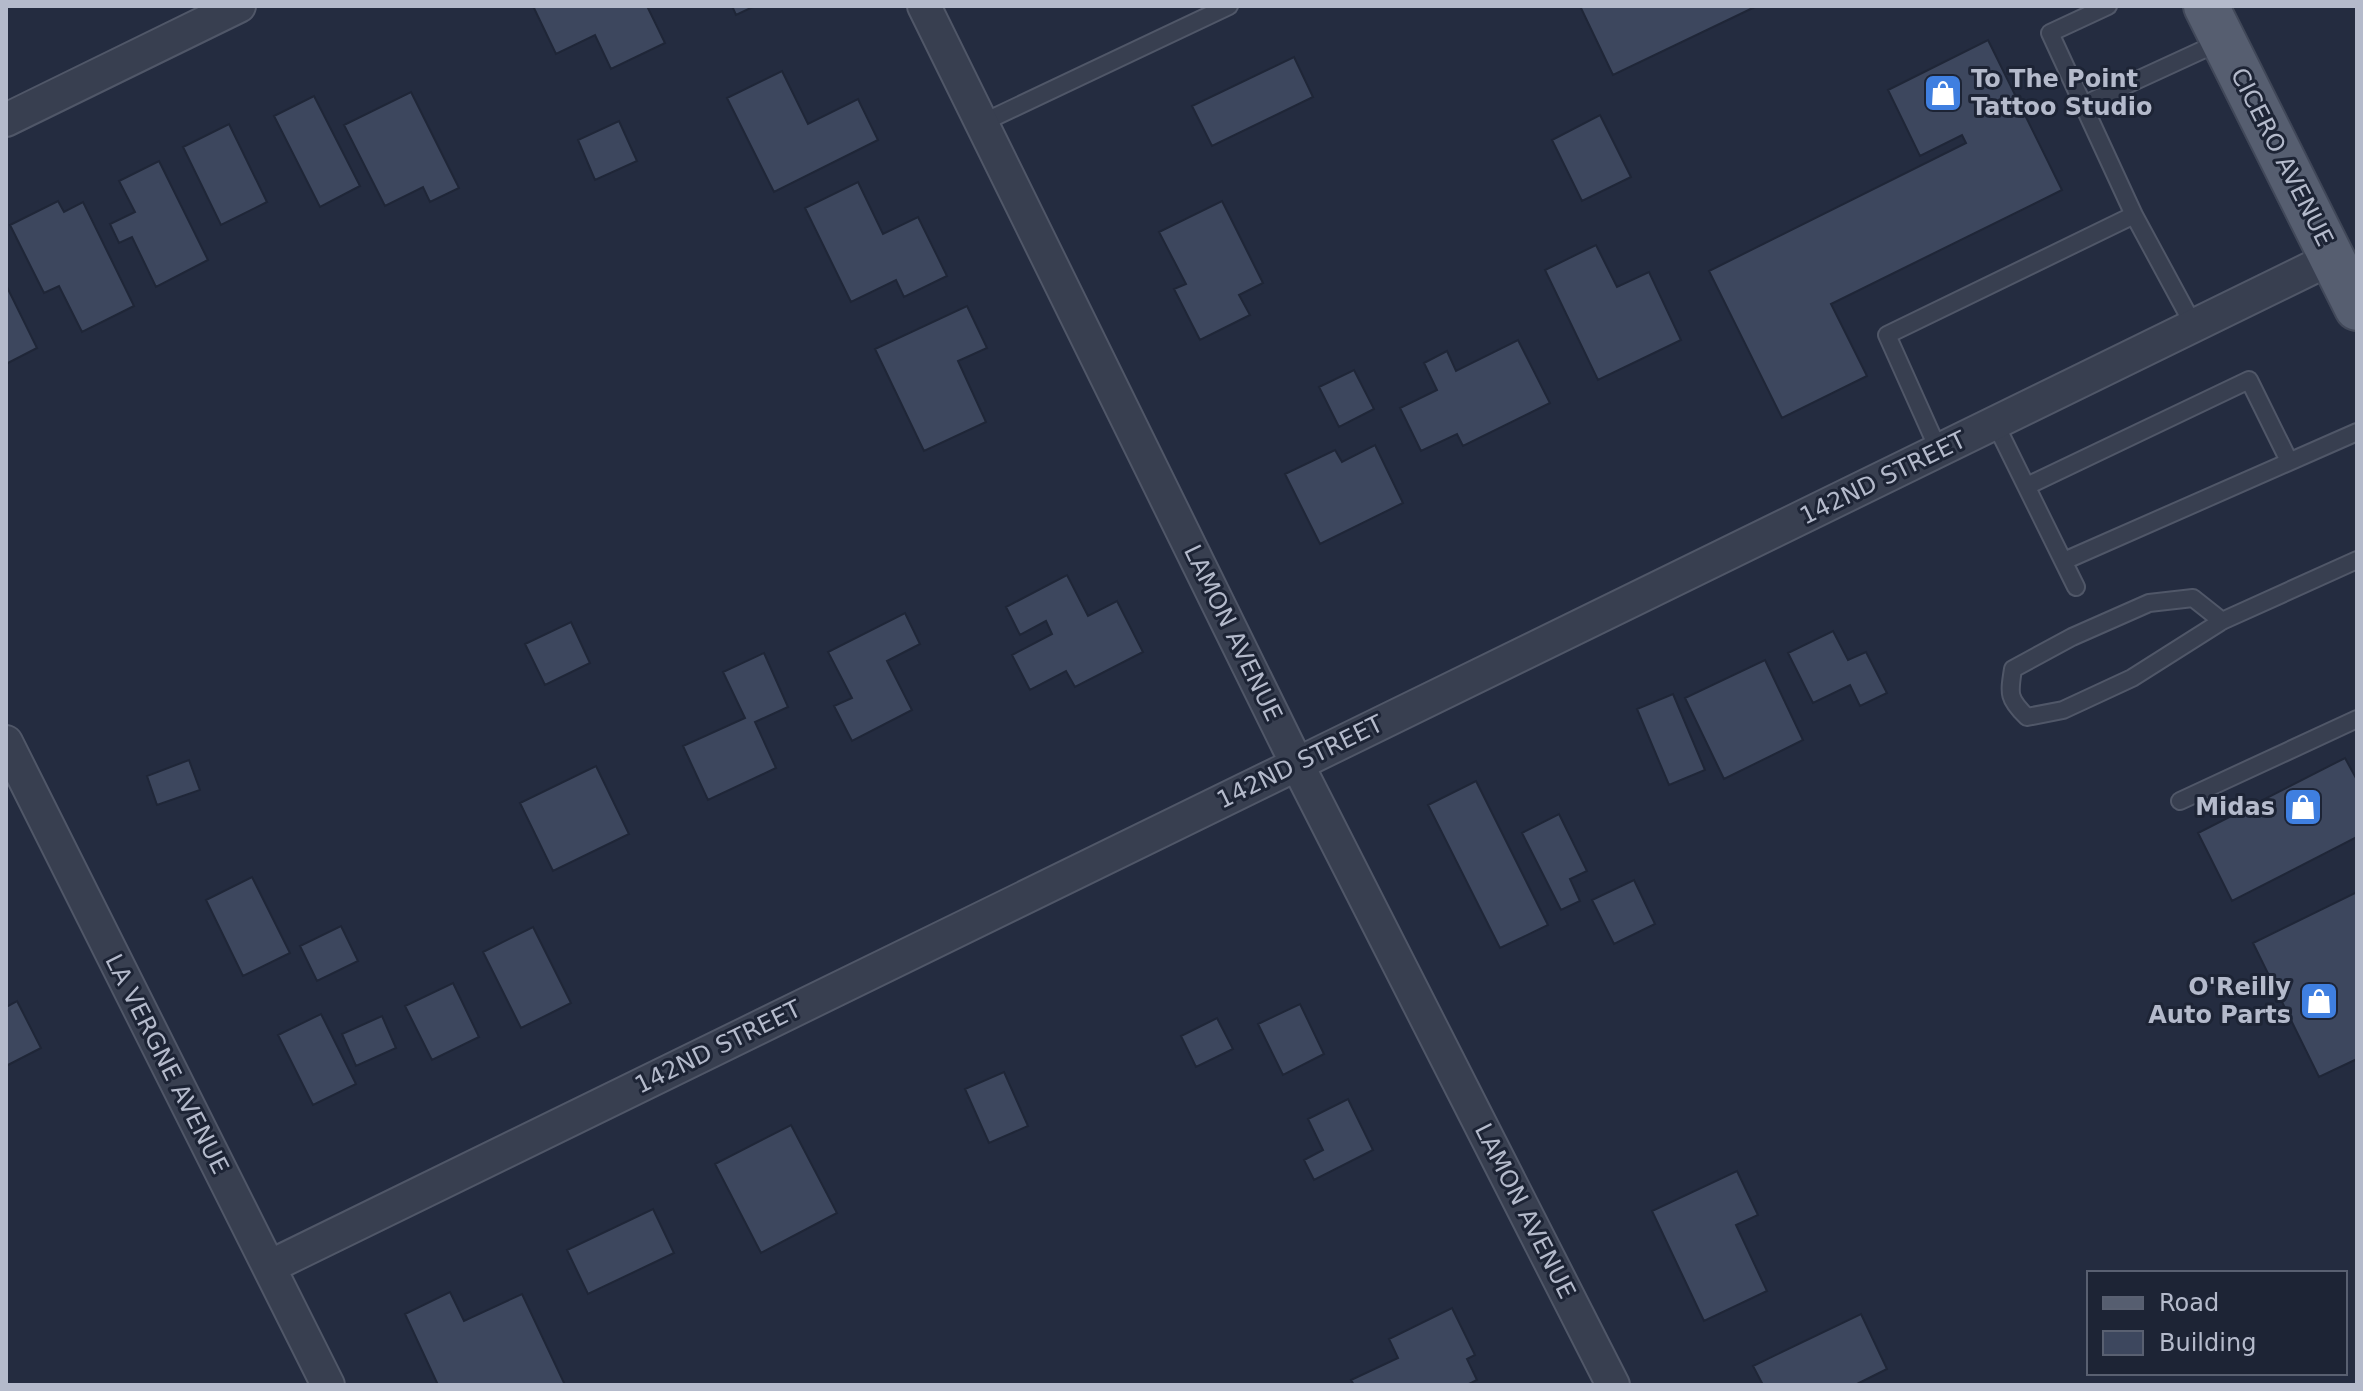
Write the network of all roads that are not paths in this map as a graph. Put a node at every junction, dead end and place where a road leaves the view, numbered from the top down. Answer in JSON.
{"nodes":[{"id":1,"x":239,"y":6,"type":"edge"},
{"id":2,"x":924,"y":6,"type":"edge"},
{"id":3,"x":1229,"y":6,"type":"edge"},
{"id":4,"x":2108,"y":6,"type":"edge"},
{"id":5,"x":2215,"y":23,"type":"edge"},
{"id":6,"x":2083,"y":105,"type":"junction"},
{"id":7,"x":6,"y":120,"type":"edge"},
{"id":8,"x":982,"y":123,"type":"junction"},
{"id":9,"x":2134,"y":215,"type":"junction"},
{"id":10,"x":2332,"y":258,"type":"junction"},
{"id":11,"x":2357,"y":308,"type":"edge"},
{"id":12,"x":2194,"y":326,"type":"junction"},
{"id":13,"x":1995,"y":423,"type":"junction"},
{"id":14,"x":2357,"y":432,"type":"edge"},
{"id":15,"x":1939,"y":451,"type":"junction"},
{"id":16,"x":2289,"y":461,"type":"junction"},
{"id":17,"x":2027,"y":486,"type":"junction"},
{"id":18,"x":2357,"y":560,"type":"edge"},
{"id":19,"x":2064,"y":561,"type":"junction"},
{"id":20,"x":2076,"y":587,"type":"dead end"},
{"id":21,"x":2222,"y":621,"type":"junction"},
{"id":22,"x":2357,"y":719,"type":"edge"},
{"id":23,"x":6,"y":742,"type":"edge"},
{"id":24,"x":1297,"y":764,"type":"junction"},
{"id":25,"x":2180,"y":801,"type":"dead end"},
{"id":26,"x":269,"y":1267,"type":"junction"},
{"id":27,"x":328,"y":1385,"type":"edge"},
{"id":28,"x":1613,"y":1385,"type":"edge"}],
"edges":[{"from":1,"to":7,"type":"street"},
{"from":2,"to":8,"type":"street","name":"LAMON AVENUE"},
{"from":3,"to":8,"type":"lane"},
{"from":4,"to":6,"type":"lane"},
{"from":5,"to":6,"type":"lane"},
{"from":5,"to":10,"type":"main road","name":"CICERO AVENUE"},
{"from":6,"to":9,"type":"lane"},
{"from":8,"to":24,"type":"street","name":"LAMON AVENUE"},
{"from":9,"to":12,"type":"lane"},
{"from":9,"to":15,"type":"lane"},
{"from":10,"to":11,"type":"main road","name":"CICERO AVENUE"},
{"from":10,"to":12,"type":"street","name":"142ND STREET"},
{"from":12,"to":13,"type":"street","name":"142ND STREET"},
{"from":13,"to":15,"type":"street","name":"142ND STREET"},
{"from":13,"to":17,"type":"lane"},
{"from":14,"to":16,"type":"lane"},
{"from":15,"to":24,"type":"street","name":"142ND STREET"},
{"from":16,"to":17,"type":"lane"},
{"from":16,"to":19,"type":"lane"},
{"from":17,"to":19,"type":"lane"},
{"from":18,"to":21,"type":"lane"},
{"from":19,"to":20,"type":"lane"},
{"from":21,"to":21,"type":"lane"},
{"from":22,"to":25,"type":"lane"},
{"from":23,"to":26,"type":"street","name":"LA VERGNE AVENUE"},
{"from":24,"to":26,"type":"street","name":"142ND STREET"},
{"from":24,"to":28,"type":"street","name":"LAMON AVENUE"},
{"from":26,"to":27,"type":"street","name":"LA VERGNE AVENUE"}]}
